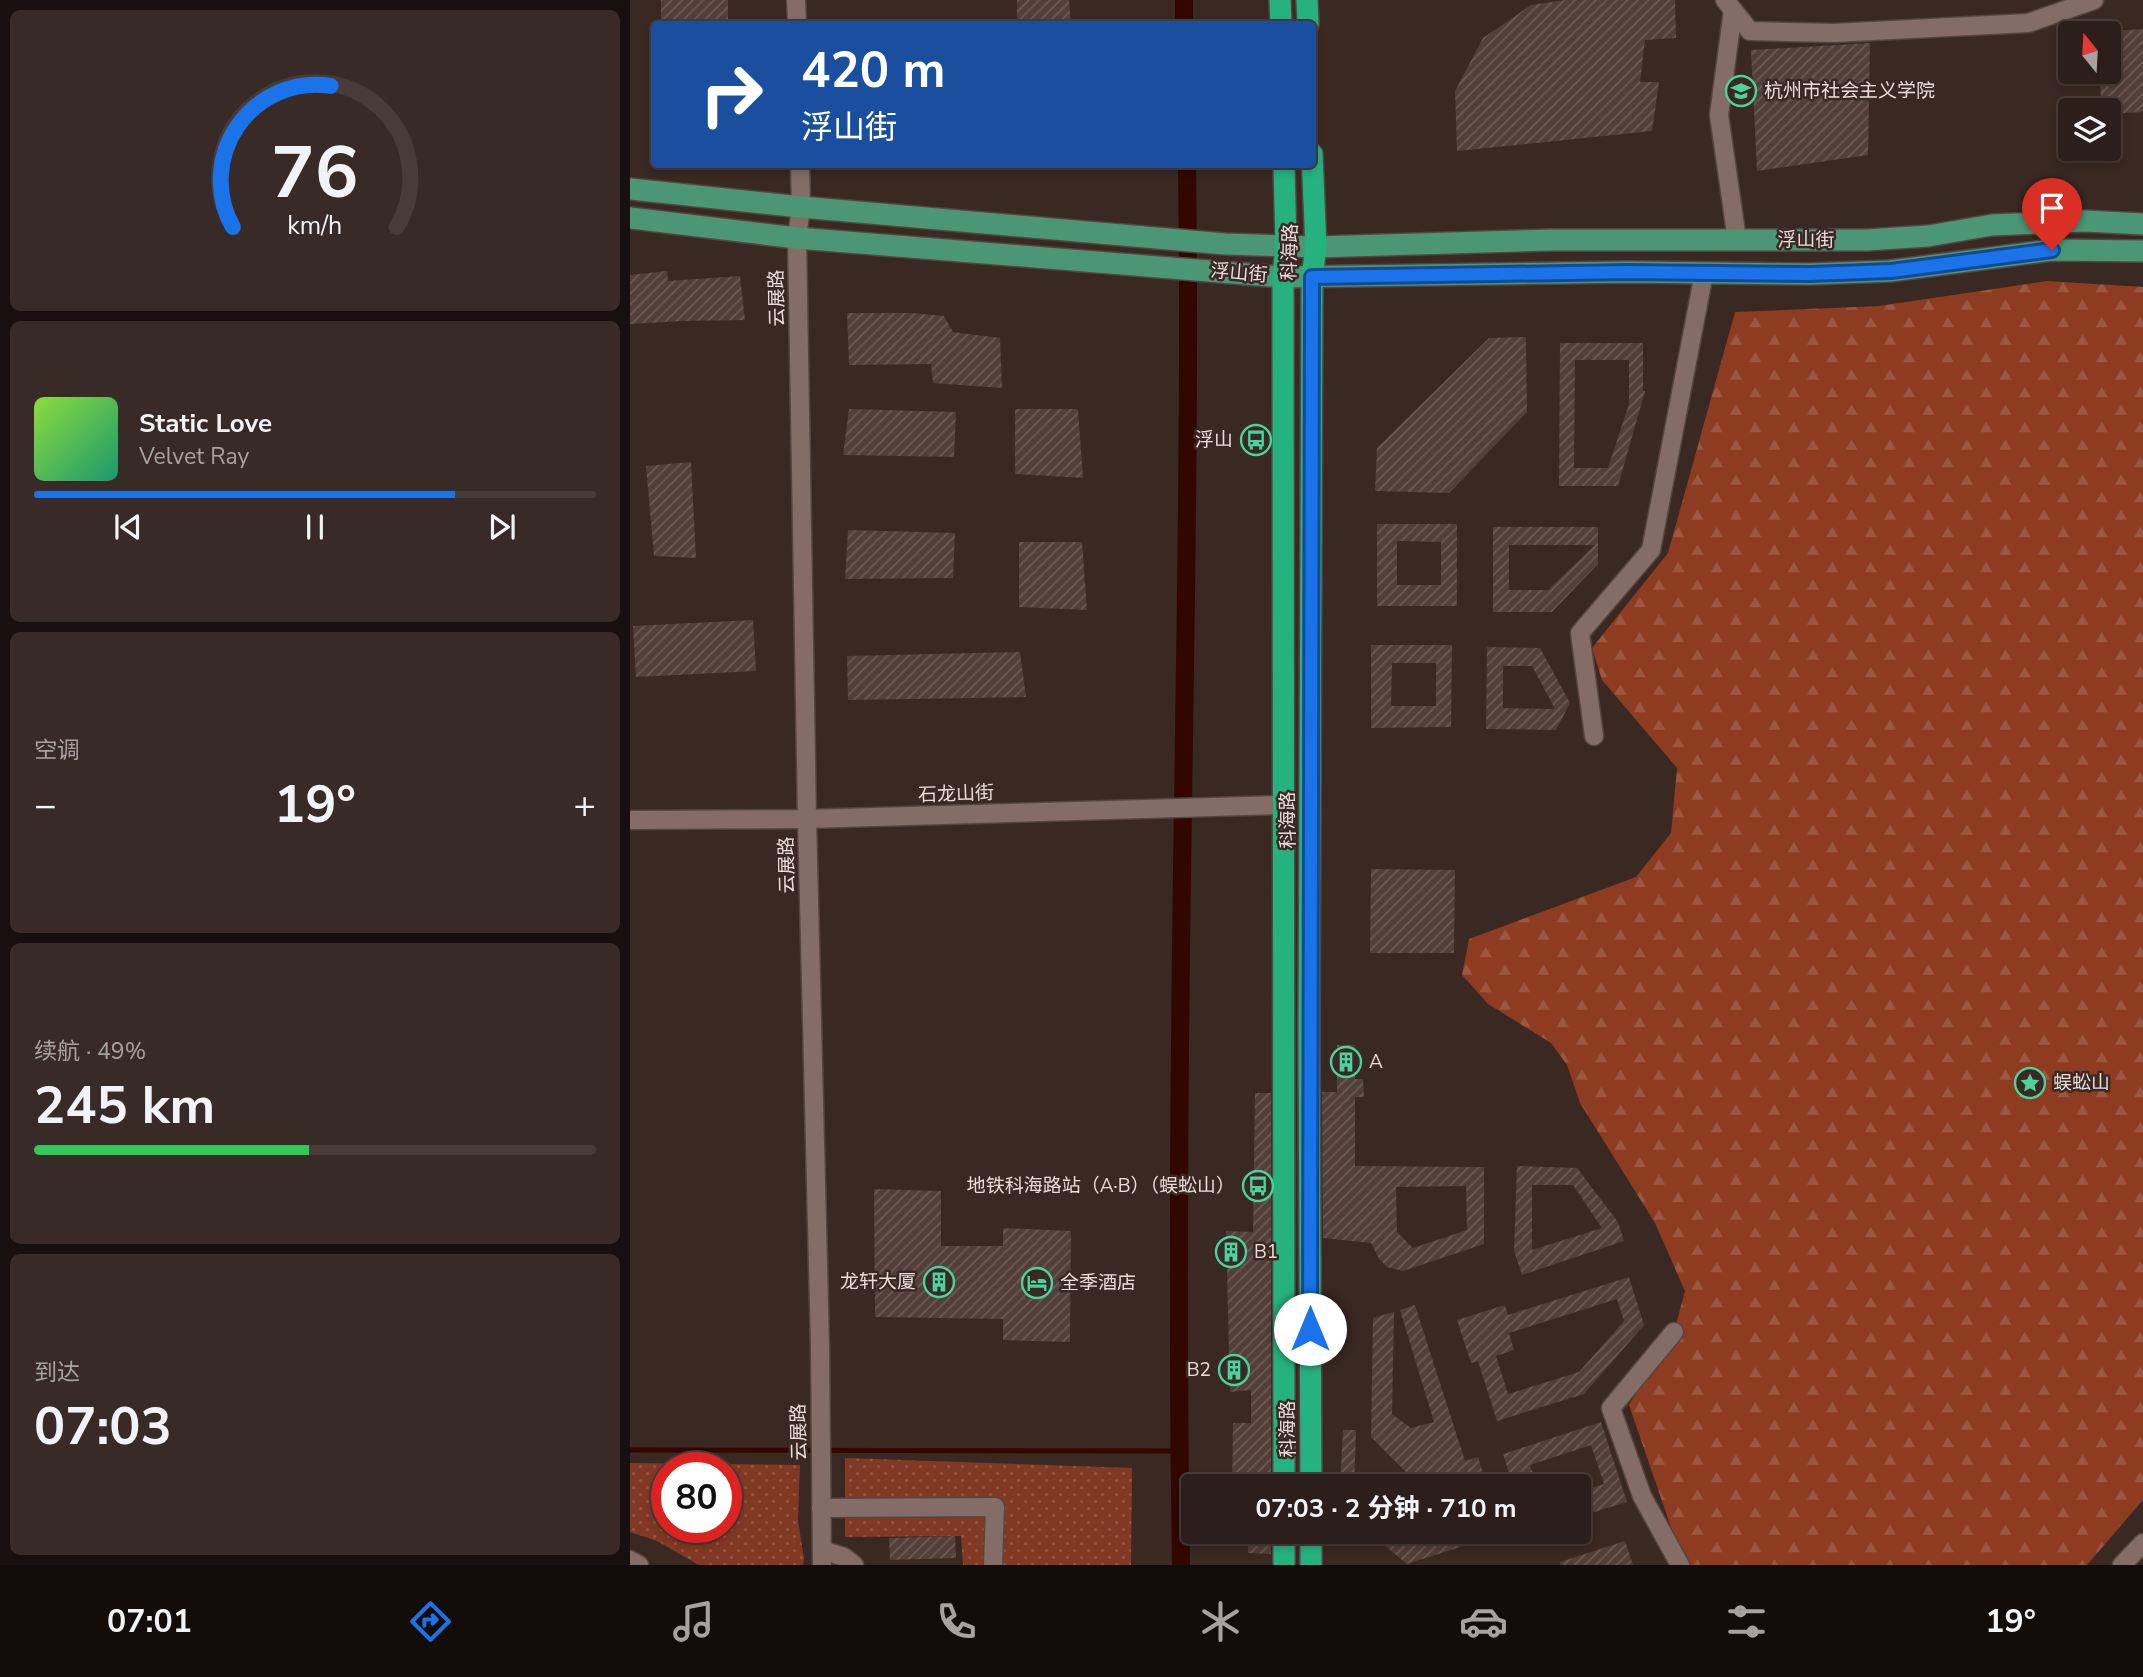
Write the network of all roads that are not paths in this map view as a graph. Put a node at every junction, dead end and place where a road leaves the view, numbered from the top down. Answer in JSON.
{"nodes":[{"id":1,"x":796,"y":0,"type":"edge"},
{"id":2,"x":1280,"y":0,"type":"edge"},
{"id":3,"x":1307,"y":0,"type":"edge"},
{"id":4,"x":2094,"y":0,"type":"edge"},
{"id":5,"x":1729,"y":5,"type":"edge"},
{"id":6,"x":797,"y":21,"type":"edge"},
{"id":7,"x":1281,"y":21,"type":"edge"},
{"id":8,"x":1308,"y":21,"type":"edge"},
{"id":9,"x":800,"y":168,"type":"edge"},
{"id":10,"x":1284,"y":168,"type":"edge"},
{"id":11,"x":1313,"y":168,"type":"edge"},
{"id":12,"x":630,"y":189,"type":"edge"},
{"id":13,"x":801,"y":207,"type":"junction"},
{"id":14,"x":630,"y":218,"type":"edge"},
{"id":15,"x":2143,"y":224,"type":"edge"},
{"id":16,"x":797,"y":238,"type":"junction"},
{"id":17,"x":1737,"y":240,"type":"junction"},
{"id":18,"x":1286,"y":246,"type":"junction"},
{"id":19,"x":1316,"y":247,"type":"junction"},
{"id":20,"x":2143,"y":251,"type":"edge"},
{"id":21,"x":1704,"y":273,"type":"junction"},
{"id":22,"x":1283,"y":277,"type":"junction"},
{"id":23,"x":1312,"y":277,"type":"junction"},
{"id":24,"x":1594,"y":736,"type":"dead end"},
{"id":25,"x":1282,"y":805,"type":"junction"},
{"id":26,"x":807,"y":819,"type":"junction"},
{"id":27,"x":630,"y":820,"type":"edge"},
{"id":28,"x":1674,"y":1332,"type":"dead end"},
{"id":29,"x":1284,"y":1474,"type":"edge"},
{"id":30,"x":1311,"y":1474,"type":"edge"},
{"id":31,"x":821,"y":1508,"type":"junction"},
{"id":32,"x":2143,"y":1542,"type":"edge"},
{"id":33,"x":1284,"y":1544,"type":"edge"},
{"id":34,"x":1311,"y":1544,"type":"edge"},
{"id":35,"x":822,"y":1558,"type":"edge"},
{"id":36,"x":630,"y":1560,"type":"edge"},
{"id":37,"x":639,"y":1565,"type":"edge"},
{"id":38,"x":854,"y":1565,"type":"edge"},
{"id":39,"x":993,"y":1565,"type":"edge"},
{"id":40,"x":1284,"y":1565,"type":"edge"},
{"id":41,"x":1311,"y":1565,"type":"edge"},
{"id":42,"x":1679,"y":1565,"type":"edge"},
{"id":43,"x":2122,"y":1565,"type":"edge"}],
"edges":[{"from":1,"to":6,"type":"street"},
{"from":2,"to":7,"type":"highway"},
{"from":3,"to":8,"type":"highway"},
{"from":4,"to":5,"type":"street"},
{"from":5,"to":17,"type":"street"},
{"from":9,"to":13,"type":"street","name":"云展路"},
{"from":10,"to":18,"type":"highway","name":"科海路"},
{"from":11,"to":19,"type":"highway","name":"科海路"},
{"from":12,"to":13,"type":"main road","name":"浮山街"},
{"from":13,"to":16,"type":"street","name":"云展路"},
{"from":13,"to":18,"type":"main road","name":"浮山街"},
{"from":14,"to":16,"type":"main road","name":"浮山街"},
{"from":15,"to":17,"type":"main road","name":"浮山街"},
{"from":16,"to":22,"type":"main road","name":"浮山街"},
{"from":16,"to":26,"type":"street","name":"云展路"},
{"from":17,"to":19,"type":"main road","name":"浮山街"},
{"from":18,"to":19,"type":"main road","name":"浮山街"},
{"from":18,"to":22,"type":"highway","name":"科海路"},
{"from":19,"to":23,"type":"highway","name":"科海路"},
{"from":20,"to":21,"type":"main road","name":"浮山街"},
{"from":21,"to":23,"type":"main road","name":"浮山街"},
{"from":21,"to":24,"type":"street"},
{"from":22,"to":23,"type":"main road","name":"浮山街"},
{"from":22,"to":25,"type":"highway","name":"科海路"},
{"from":23,"to":30,"type":"highway","name":"科海路"},
{"from":25,"to":26,"type":"street","name":"石龙山街"},
{"from":25,"to":29,"type":"highway","name":"科海路"},
{"from":26,"to":27,"type":"street","name":"石龙山街"},
{"from":26,"to":31,"type":"street","name":"云展路"},
{"from":28,"to":42,"type":"street"},
{"from":31,"to":35,"type":"street","name":"云展路"},
{"from":31,"to":39,"type":"street"},
{"from":32,"to":43,"type":"street"},
{"from":33,"to":40,"type":"highway"},
{"from":34,"to":41,"type":"highway"},
{"from":35,"to":38,"type":"street"},
{"from":36,"to":37,"type":"street"}]}
